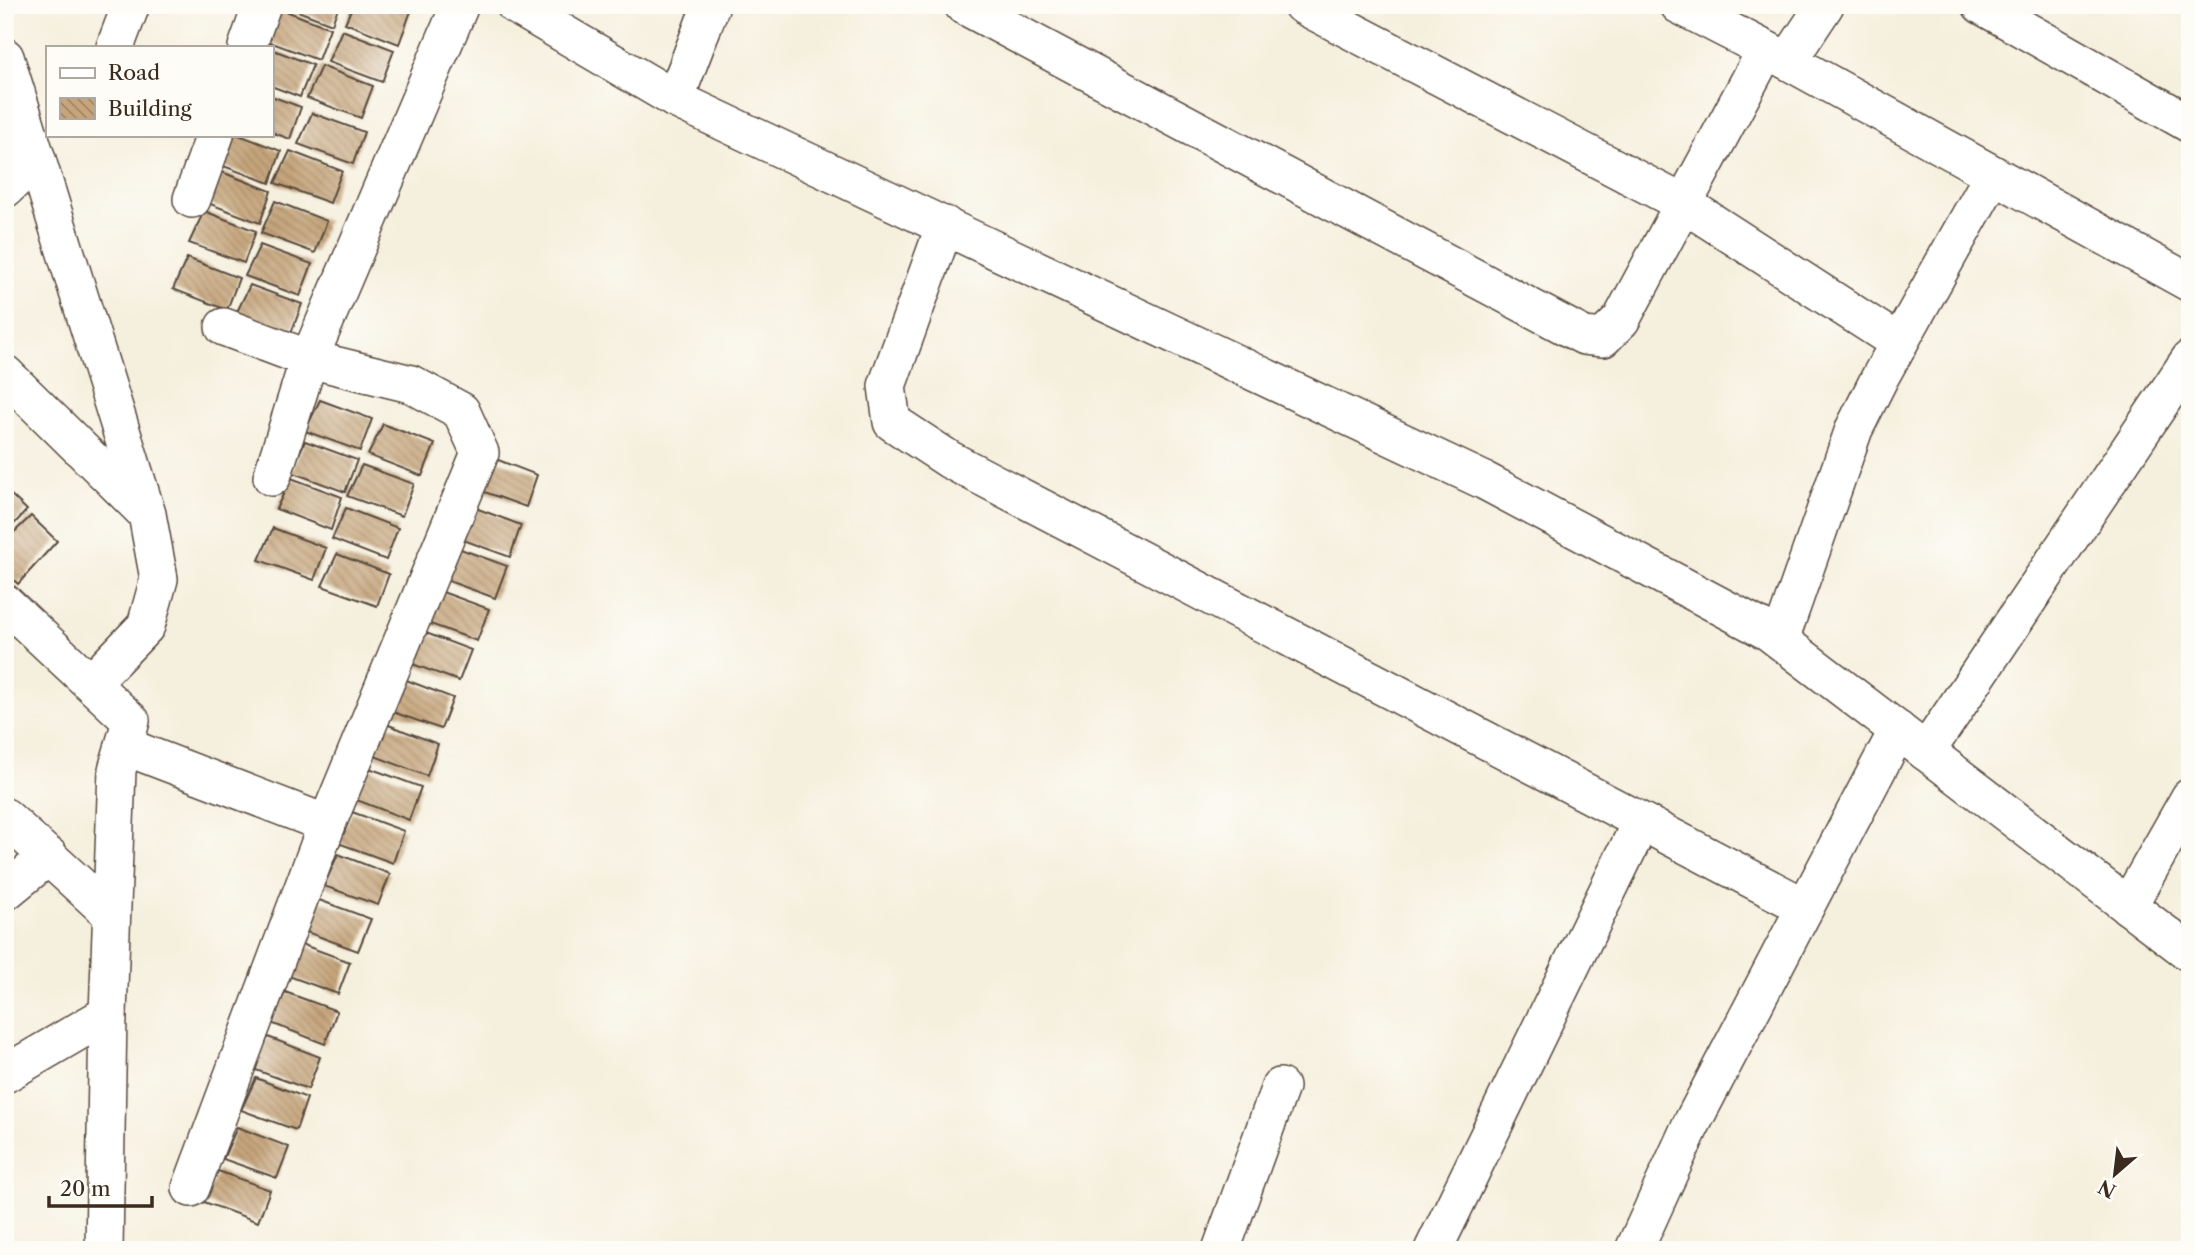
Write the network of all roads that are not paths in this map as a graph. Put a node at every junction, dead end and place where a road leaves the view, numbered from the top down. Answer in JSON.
{"nodes":[{"id":1,"x":131,"y":5,"type":"edge"},
{"id":2,"x":262,"y":5,"type":"edge"},
{"id":3,"x":460,"y":5,"type":"edge"},
{"id":4,"x":515,"y":5,"type":"edge"},
{"id":5,"x":711,"y":5,"type":"edge"},
{"id":6,"x":963,"y":5,"type":"edge"},
{"id":7,"x":1303,"y":5,"type":"edge"},
{"id":8,"x":1679,"y":5,"type":"edge"},
{"id":9,"x":1825,"y":5,"type":"edge"},
{"id":10,"x":1981,"y":5,"type":"edge"},
{"id":11,"x":115,"y":46,"type":"edge"},
{"id":12,"x":247,"y":46,"type":"edge"},
{"id":13,"x":1777,"y":56,"type":"junction"},
{"id":14,"x":5,"y":57,"type":"edge"},
{"id":15,"x":675,"y":99,"type":"junction"},
{"id":16,"x":2190,"y":124,"type":"edge"},
{"id":17,"x":215,"y":136,"type":"edge"},
{"id":18,"x":37,"y":159,"type":"junction"},
{"id":19,"x":1993,"y":175,"type":"junction"},
{"id":20,"x":5,"y":189,"type":"edge"},
{"id":21,"x":192,"y":199,"type":"dead end"},
{"id":22,"x":1684,"y":204,"type":"junction"},
{"id":23,"x":945,"y":225,"type":"junction"},
{"id":24,"x":2190,"y":283,"type":"edge"},
{"id":25,"x":224,"y":327,"type":"dead end"},
{"id":26,"x":1899,"y":343,"type":"junction"},
{"id":27,"x":309,"y":359,"type":"junction"},
{"id":28,"x":2190,"y":359,"type":"edge"},
{"id":29,"x":5,"y":374,"type":"edge"},
{"id":30,"x":272,"y":477,"type":"dead end"},
{"id":31,"x":147,"y":514,"type":"junction"},
{"id":32,"x":5,"y":603,"type":"edge"},
{"id":33,"x":1780,"y":640,"type":"junction"},
{"id":34,"x":91,"y":683,"type":"junction"},
{"id":35,"x":1898,"y":730,"type":"junction"},
{"id":36,"x":124,"y":746,"type":"junction"},
{"id":37,"x":1926,"y":752,"type":"junction"},
{"id":38,"x":2190,"y":797,"type":"edge"},
{"id":39,"x":5,"y":817,"type":"edge"},
{"id":40,"x":1641,"y":822,"type":"junction"},
{"id":41,"x":327,"y":824,"type":"junction"},
{"id":42,"x":48,"y":856,"type":"junction"},
{"id":43,"x":5,"y":892,"type":"edge"},
{"id":44,"x":2128,"y":905,"type":"junction"},
{"id":45,"x":1805,"y":907,"type":"junction"},
{"id":46,"x":111,"y":914,"type":"junction"},
{"id":47,"x":2190,"y":953,"type":"edge"},
{"id":48,"x":108,"y":1014,"type":"junction"},
{"id":49,"x":5,"y":1074,"type":"edge"},
{"id":50,"x":1280,"y":1087,"type":"dead end"},
{"id":51,"x":191,"y":1188,"type":"dead end"},
{"id":52,"x":104,"y":1250,"type":"edge"},
{"id":53,"x":1221,"y":1250,"type":"edge"},
{"id":54,"x":1433,"y":1250,"type":"edge"},
{"id":55,"x":1634,"y":1250,"type":"edge"}],
"edges":[{"from":1,"to":11,"type":"street"},
{"from":2,"to":12,"type":"street"},
{"from":3,"to":27,"type":"street"},
{"from":4,"to":15,"type":"street"},
{"from":5,"to":15,"type":"street"},
{"from":6,"to":22,"type":"street"},
{"from":7,"to":22,"type":"street"},
{"from":8,"to":13,"type":"street"},
{"from":9,"to":13,"type":"street"},
{"from":10,"to":16,"type":"street"},
{"from":13,"to":19,"type":"street"},
{"from":13,"to":22,"type":"street"},
{"from":14,"to":18,"type":"street"},
{"from":15,"to":23,"type":"street"},
{"from":17,"to":21,"type":"street"},
{"from":18,"to":20,"type":"street"},
{"from":18,"to":31,"type":"street"},
{"from":19,"to":24,"type":"street"},
{"from":19,"to":26,"type":"street"},
{"from":22,"to":26,"type":"street"},
{"from":23,"to":33,"type":"street"},
{"from":23,"to":40,"type":"street"},
{"from":25,"to":27,"type":"street"},
{"from":26,"to":33,"type":"street"},
{"from":27,"to":30,"type":"street"},
{"from":27,"to":41,"type":"street"},
{"from":28,"to":37,"type":"street"},
{"from":29,"to":31,"type":"street"},
{"from":31,"to":34,"type":"street"},
{"from":32,"to":34,"type":"street"},
{"from":33,"to":35,"type":"street"},
{"from":34,"to":36,"type":"street"},
{"from":35,"to":37,"type":"street"},
{"from":35,"to":45,"type":"street"},
{"from":36,"to":41,"type":"street"},
{"from":36,"to":46,"type":"street"},
{"from":37,"to":44,"type":"street"},
{"from":38,"to":44,"type":"street"},
{"from":39,"to":42,"type":"street"},
{"from":40,"to":45,"type":"street"},
{"from":40,"to":54,"type":"street"},
{"from":41,"to":51,"type":"street"},
{"from":42,"to":43,"type":"street"},
{"from":42,"to":46,"type":"street"},
{"from":44,"to":47,"type":"street"},
{"from":45,"to":55,"type":"street"},
{"from":46,"to":48,"type":"street"},
{"from":48,"to":49,"type":"street"},
{"from":48,"to":52,"type":"street"},
{"from":50,"to":53,"type":"street"}]}
